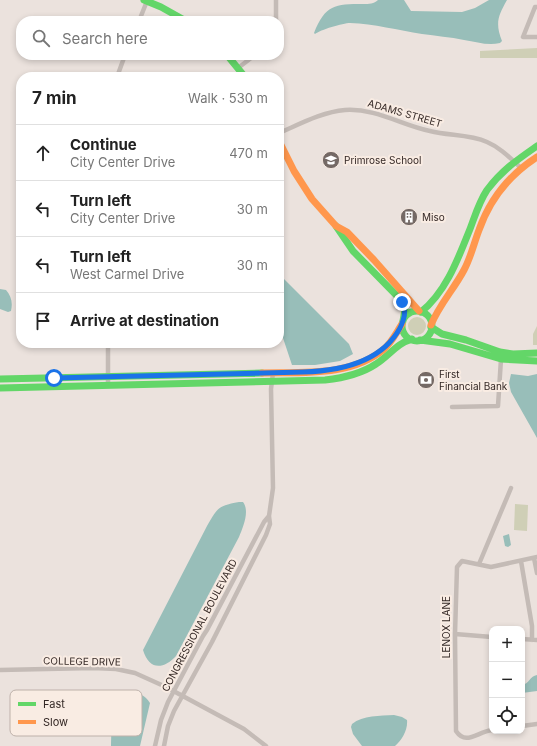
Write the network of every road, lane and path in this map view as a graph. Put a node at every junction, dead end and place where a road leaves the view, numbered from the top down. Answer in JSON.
{"nodes":[{"id":1,"x":145,"y":0,"type":"edge"},
{"id":2,"x":276,"y":0,"type":"edge"},
{"id":3,"x":537,"y":7,"type":"edge"},
{"id":4,"x":140,"y":16,"type":"edge"},
{"id":5,"x":176,"y":16,"type":"edge"},
{"id":6,"x":276,"y":16,"type":"edge"},
{"id":7,"x":537,"y":37,"type":"edge"},
{"id":8,"x":123,"y":60,"type":"edge"},
{"id":9,"x":231,"y":60,"type":"edge"},
{"id":10,"x":248,"y":60,"type":"edge"},
{"id":11,"x":238,"y":68,"type":"junction"},
{"id":12,"x":119,"y":72,"type":"edge"},
{"id":13,"x":241,"y":72,"type":"edge"},
{"id":14,"x":284,"y":131,"type":"edge"},
{"id":15,"x":537,"y":146,"type":"edge"},
{"id":16,"x":284,"y":152,"type":"edge"},
{"id":17,"x":537,"y":157,"type":"edge"},
{"id":18,"x":514,"y":161,"type":"junction"},
{"id":19,"x":521,"y":168,"type":"junction"},
{"id":20,"x":336,"y":226,"type":"junction"},
{"id":21,"x":420,"y":312,"type":"junction"},
{"id":22,"x":403,"y":322,"type":"junction"},
{"id":23,"x":431,"y":326,"type":"junction"},
{"id":24,"x":416,"y":340,"type":"junction"},
{"id":25,"x":108,"y":348,"type":"edge"},
{"id":26,"x":537,"y":354,"type":"edge"},
{"id":27,"x":501,"y":359,"type":"junction"},
{"id":28,"x":537,"y":361,"type":"edge"},
{"id":29,"x":273,"y":373,"type":"junction"},
{"id":30,"x":108,"y":376,"type":"junction"},
{"id":31,"x":0,"y":379,"type":"edge"},
{"id":32,"x":272,"y":382,"type":"junction"},
{"id":33,"x":108,"y":385,"type":"junction"},
{"id":34,"x":0,"y":388,"type":"edge"},
{"id":35,"x":452,"y":407,"type":"dead end"},
{"id":36,"x":511,"y":488,"type":"dead end"},
{"id":37,"x":269,"y":516,"type":"junction"},
{"id":38,"x":536,"y":558,"type":"edge"},
{"id":39,"x":521,"y":561,"type":"junction"},
{"id":40,"x":479,"y":564,"type":"junction"},
{"id":41,"x":537,"y":574,"type":"edge"},
{"id":42,"x":455,"y":634,"type":"junction"},
{"id":43,"x":489,"y":637,"type":"edge"},
{"id":44,"x":534,"y":640,"type":"edge"},
{"id":45,"x":0,"y":670,"type":"edge"},
{"id":46,"x":174,"y":691,"type":"junction"},
{"id":47,"x":182,"y":696,"type":"junction"},
{"id":48,"x":537,"y":724,"type":"edge"},
{"id":49,"x":525,"y":726,"type":"edge"},
{"id":50,"x":489,"y":731,"type":"edge"},
{"id":51,"x":155,"y":746,"type":"edge"},
{"id":52,"x":164,"y":746,"type":"edge"},
{"id":53,"x":266,"y":746,"type":"edge"}],
"edges":[{"from":1,"to":4,"type":"street"},
{"from":1,"to":5,"type":"street"},
{"from":2,"to":6,"type":"street"},
{"from":3,"to":7,"type":"street"},
{"from":8,"to":12,"type":"street"},
{"from":9,"to":11,"type":"street"},
{"from":10,"to":11,"type":"street"},
{"from":11,"to":13,"type":"street"},
{"from":14,"to":18,"type":"street","name":"ADAMS STREET"},
{"from":15,"to":18,"type":"street"},
{"from":16,"to":20,"type":"street"},
{"from":17,"to":19,"type":"street"},
{"from":18,"to":19,"type":"street","name":"ADAMS STREET"},
{"from":18,"to":21,"type":"street"},
{"from":19,"to":23,"type":"street"},
{"from":20,"to":21,"type":"street"},
{"from":20,"to":22,"type":"street"},
{"from":21,"to":22,"type":"street"},
{"from":21,"to":23,"type":"street"},
{"from":22,"to":24,"type":"street"},
{"from":22,"to":29,"type":"street"},
{"from":23,"to":24,"type":"street"},
{"from":23,"to":26,"type":"street"},
{"from":24,"to":27,"type":"street"},
{"from":24,"to":32,"type":"street"},
{"from":25,"to":30,"type":"street"},
{"from":27,"to":28,"type":"street"},
{"from":27,"to":35,"type":"street"},
{"from":29,"to":30,"type":"street"},
{"from":29,"to":32,"type":"street","name":"CONGRESSIONAL BOULEVARD"},
{"from":30,"to":31,"type":"street"},
{"from":30,"to":33,"type":"street"},
{"from":32,"to":33,"type":"street"},
{"from":32,"to":37,"type":"street","name":"CONGRESSIONAL BOULEVARD"},
{"from":33,"to":34,"type":"street"},
{"from":36,"to":40,"type":"street"},
{"from":37,"to":46,"type":"street","name":"CONGRESSIONAL BOULEVARD"},
{"from":37,"to":47,"type":"street","name":"CONGRESSIONAL BOULEVARD"},
{"from":38,"to":39,"type":"street","name":"LENOX LANE"},
{"from":38,"to":41,"type":"street"},
{"from":39,"to":40,"type":"street","name":"LENOX LANE"},
{"from":39,"to":44,"type":"street"},
{"from":40,"to":42,"type":"street","name":"LENOX LANE"},
{"from":42,"to":43,"type":"street"},
{"from":42,"to":50,"type":"street","name":"LENOX LANE"},
{"from":45,"to":46,"type":"street","name":"COLLEGE DRIVE"},
{"from":46,"to":47,"type":"street","name":"COLLEGE DRIVE"},
{"from":46,"to":51,"type":"street","name":"CONGRESSIONAL BOULEVARD"},
{"from":47,"to":52,"type":"street","name":"CONGRESSIONAL BOULEVARD"},
{"from":47,"to":53,"type":"street","name":"COLLEGE DRIVE"},
{"from":48,"to":49,"type":"street"}]}
